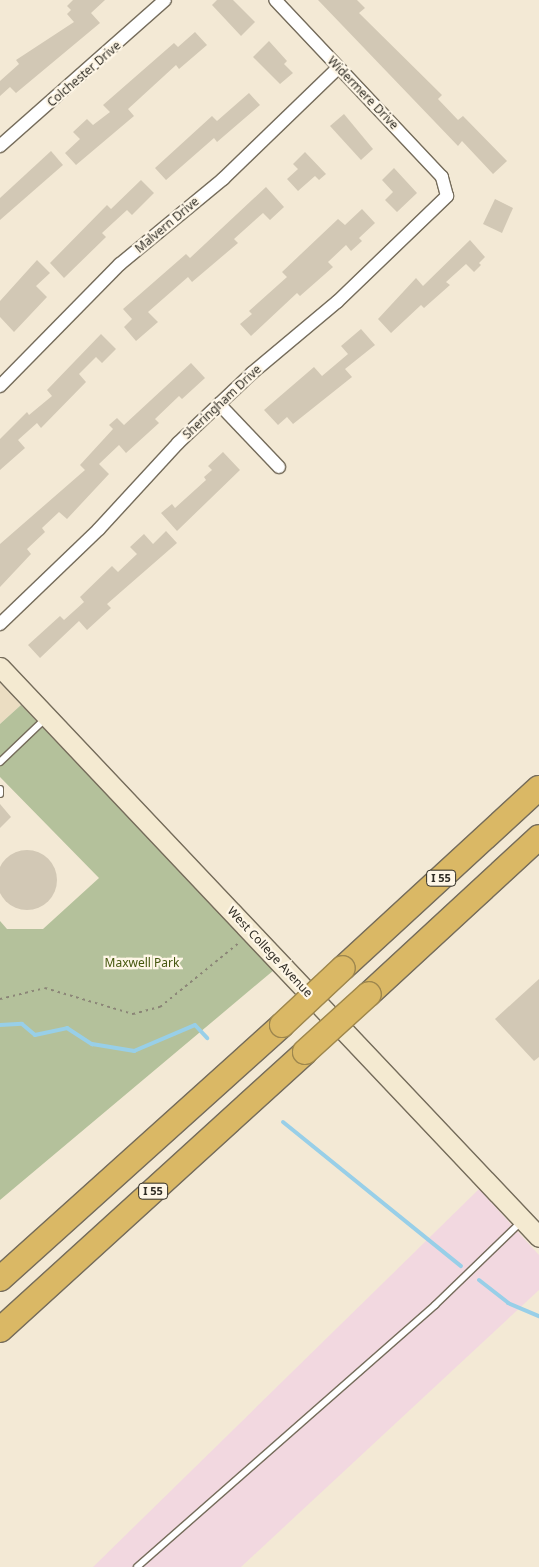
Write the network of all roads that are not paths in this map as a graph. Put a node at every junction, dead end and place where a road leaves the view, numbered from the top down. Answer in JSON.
{"nodes":[{"id":1,"x":165,"y":0,"type":"edge"},
{"id":2,"x":275,"y":0,"type":"edge"},
{"id":3,"x":338,"y":68,"type":"junction"},
{"id":4,"x":0,"y":146,"type":"edge"},
{"id":5,"x":448,"y":187,"type":"joint"},
{"id":6,"x":0,"y":386,"type":"edge"},
{"id":7,"x":219,"y":404,"type":"junction"},
{"id":8,"x":279,"y":467,"type":"dead end"},
{"id":9,"x":0,"y":624,"type":"edge"},
{"id":10,"x":0,"y":667,"type":"edge"},
{"id":11,"x":47,"y":717,"type":"junction"},
{"id":12,"x":0,"y":762,"type":"edge"},
{"id":13,"x":539,"y":788,"type":"edge"},
{"id":14,"x":0,"y":789,"type":"edge"},
{"id":15,"x":0,"y":794,"type":"edge"},
{"id":16,"x":539,"y":836,"type":"edge"},
{"id":17,"x":523,"y":1220,"type":"junction"},
{"id":18,"x":539,"y":1237,"type":"edge"},
{"id":19,"x":0,"y":1280,"type":"edge"},
{"id":20,"x":0,"y":1330,"type":"edge"},
{"id":21,"x":137,"y":1567,"type":"edge"}],
"edges":[{"from":1,"to":4,"type":"street","name":"Colchester Drive"},
{"from":2,"to":3,"type":"street","name":"Widermere Drive"},
{"from":3,"to":5,"type":"street","name":"Widermere Drive"},
{"from":3,"to":6,"type":"street","name":"Malvern Drive"},
{"from":5,"to":7,"type":"street","name":"Sheringham Drive"},
{"from":7,"to":8,"type":"street"},
{"from":7,"to":9,"type":"street","name":"Sheringham Drive"},
{"from":10,"to":11,"type":"main road","name":"West College Avenue"},
{"from":11,"to":12,"type":"lane"},
{"from":11,"to":17,"type":"main road","name":"West College Avenue"},
{"from":13,"to":19,"type":"highway","number":"I 55","bridge":true},
{"from":14,"to":15,"type":"lane"},
{"from":16,"to":20,"type":"highway","number":"I 55","bridge":true},
{"from":17,"to":18,"type":"main road","name":"West College Avenue"},
{"from":17,"to":21,"type":"lane"}]}
